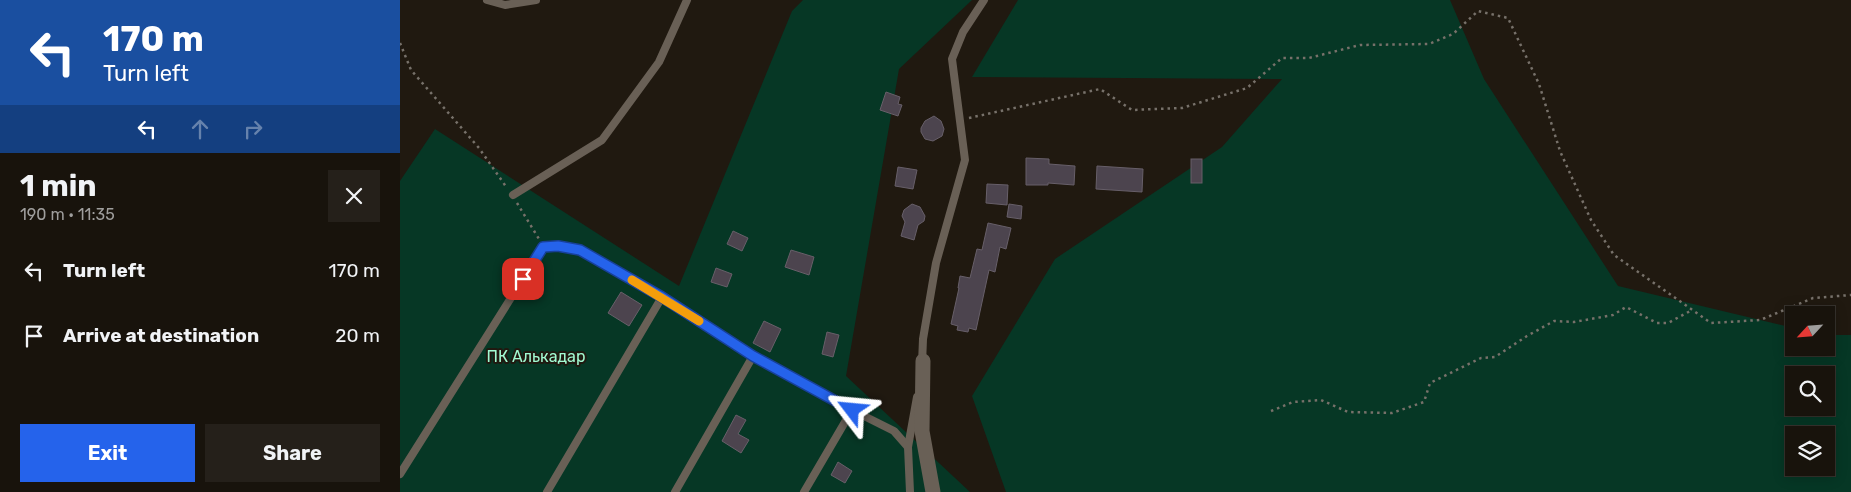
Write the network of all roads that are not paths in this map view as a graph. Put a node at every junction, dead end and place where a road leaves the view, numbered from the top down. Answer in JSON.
{"nodes":[{"id":1,"x":488,"y":0,"type":"edge"},
{"id":2,"x":536,"y":0,"type":"edge"},
{"id":3,"x":687,"y":0,"type":"edge"},
{"id":4,"x":984,"y":0,"type":"edge"},
{"id":5,"x":513,"y":195,"type":"road end"},
{"id":6,"x":662,"y":297,"type":"junction"},
{"id":7,"x":753,"y":356,"type":"junction"},
{"id":8,"x":923,"y":362,"type":"junction"},
{"id":9,"x":852,"y":410,"type":"junction"},
{"id":10,"x":908,"y":447,"type":"junction"},
{"id":11,"x":400,"y":474,"type":"edge"},
{"id":12,"x":547,"y":492,"type":"edge"},
{"id":13,"x":675,"y":492,"type":"edge"},
{"id":14,"x":804,"y":492,"type":"edge"},
{"id":15,"x":910,"y":492,"type":"edge"},
{"id":16,"x":933,"y":492,"type":"edge"}],
"edges":[{"from":1,"to":2,"type":"lane"},
{"from":3,"to":5,"type":"lane"},
{"from":4,"to":8,"type":"lane"},
{"from":6,"to":7,"type":"lane"},
{"from":6,"to":11,"type":"lane"},
{"from":6,"to":12,"type":"lane"},
{"from":7,"to":9,"type":"lane"},
{"from":7,"to":13,"type":"lane"},
{"from":8,"to":10,"type":"lane"},
{"from":8,"to":16,"type":"street"},
{"from":9,"to":10,"type":"lane"},
{"from":9,"to":14,"type":"lane"},
{"from":10,"to":15,"type":"lane"}]}
